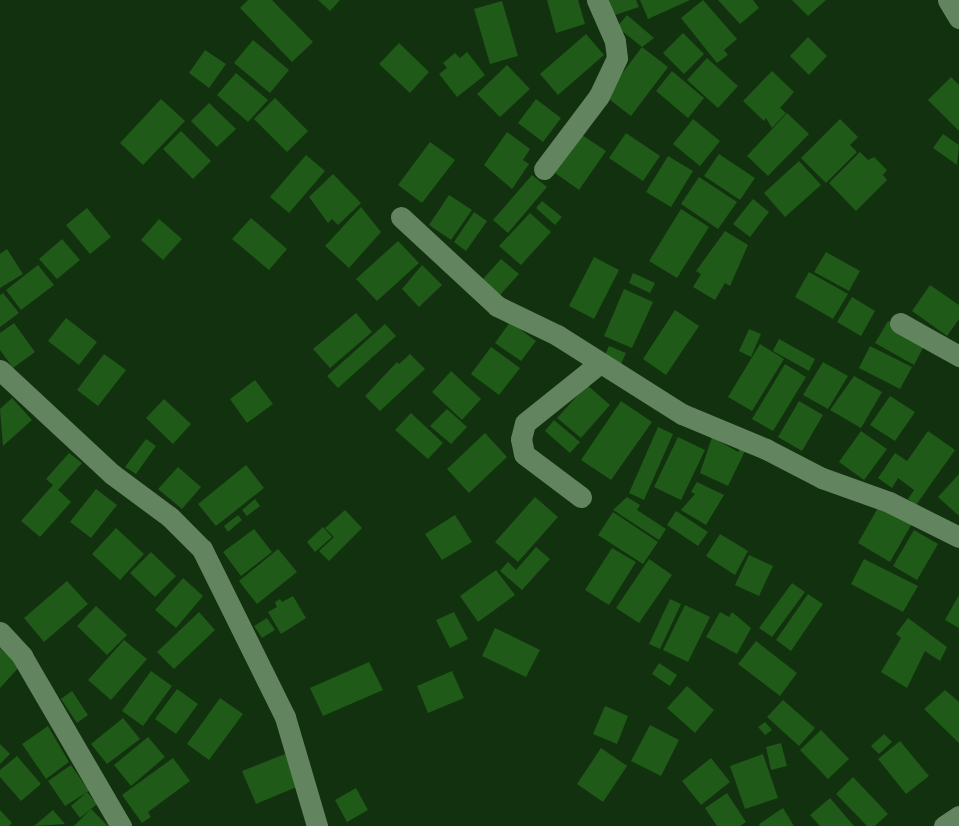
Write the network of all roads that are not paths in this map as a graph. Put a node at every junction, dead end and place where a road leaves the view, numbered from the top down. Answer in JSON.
{"nodes":[{"id":1,"x":597,"y":0,"type":"edge"},
{"id":2,"x":948,"y":0,"type":"edge"},
{"id":3,"x":959,"y":18,"type":"edge"},
{"id":4,"x":544,"y":169,"type":"dead end"},
{"id":5,"x":401,"y":217,"type":"dead end"},
{"id":6,"x":900,"y":323,"type":"dead end"},
{"id":7,"x":959,"y":356,"type":"edge"},
{"id":8,"x":600,"y":363,"type":"junction"},
{"id":9,"x":0,"y":370,"type":"edge"},
{"id":10,"x":581,"y":497,"type":"dead end"},
{"id":11,"x":959,"y":537,"type":"edge"},
{"id":12,"x":0,"y":632,"type":"edge"},
{"id":13,"x":959,"y":816,"type":"edge"},
{"id":14,"x":121,"y":826,"type":"edge"},
{"id":15,"x":317,"y":826,"type":"edge"},
{"id":16,"x":944,"y":826,"type":"edge"}],
"edges":[{"from":1,"to":4,"type":"street"},
{"from":2,"to":3,"type":"street"},
{"from":5,"to":8,"type":"street"},
{"from":6,"to":7,"type":"street"},
{"from":8,"to":10,"type":"street"},
{"from":8,"to":11,"type":"street"},
{"from":9,"to":15,"type":"street"},
{"from":12,"to":14,"type":"street"},
{"from":13,"to":16,"type":"street"}]}
